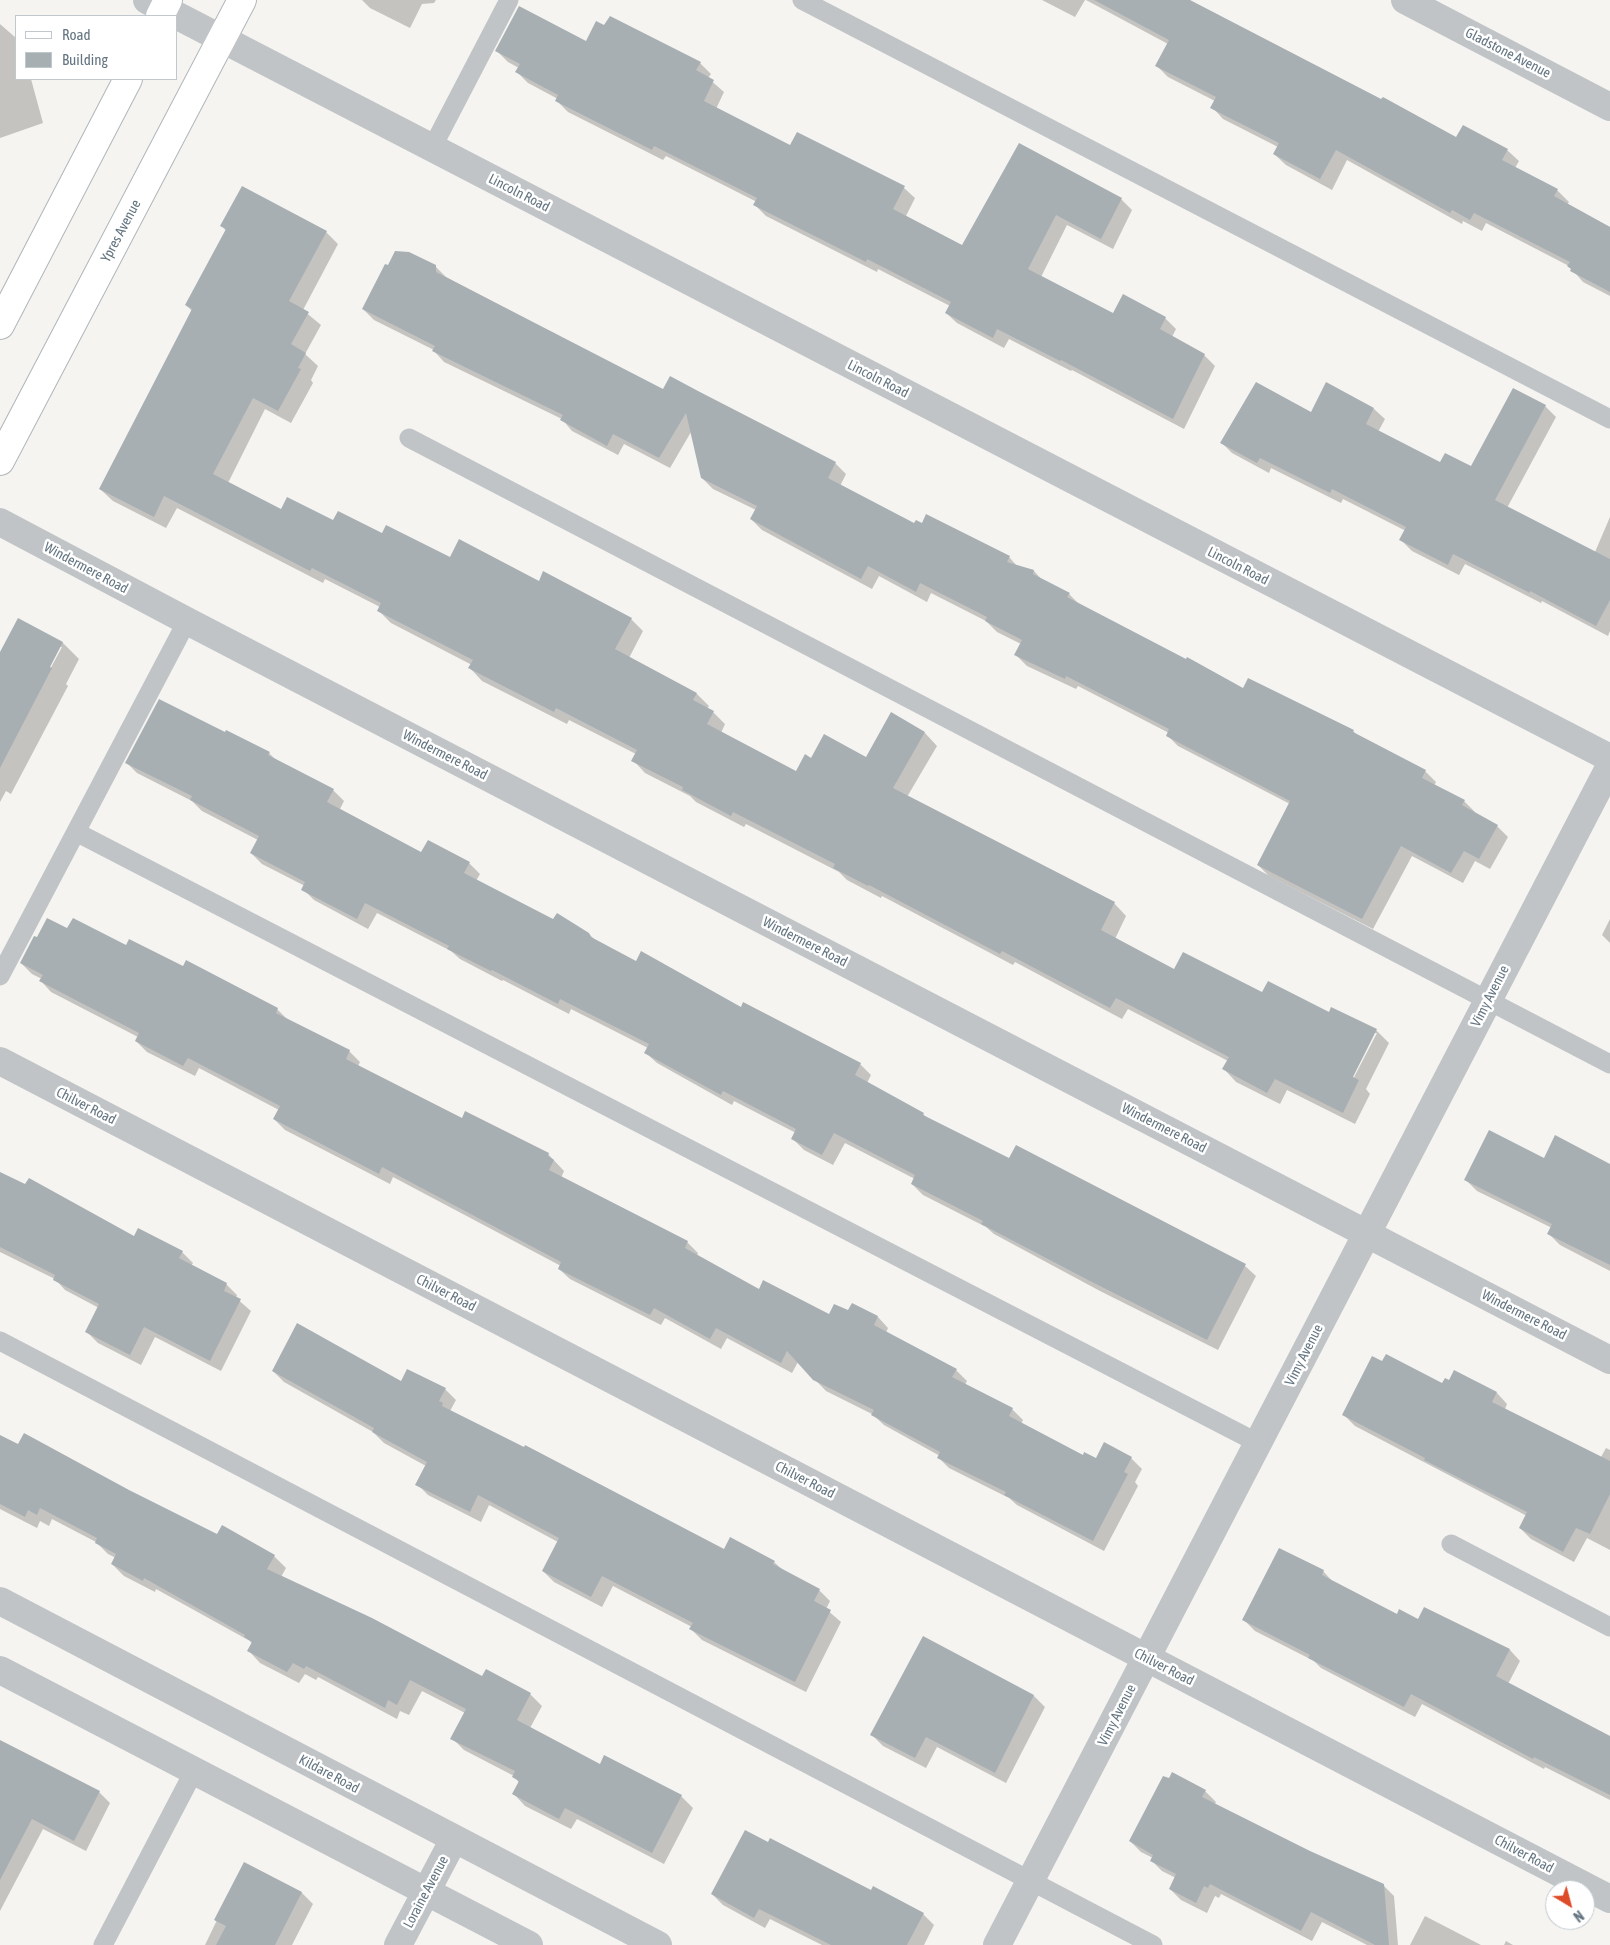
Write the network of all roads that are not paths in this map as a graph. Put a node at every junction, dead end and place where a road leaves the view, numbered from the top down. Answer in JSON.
{"nodes":[{"id":1,"x":242,"y":0,"type":"edge"},
{"id":2,"x":510,"y":0,"type":"edge"},
{"id":3,"x":802,"y":0,"type":"edge"},
{"id":4,"x":1405,"y":0,"type":"edge"},
{"id":5,"x":160,"y":6,"type":"edge"},
{"id":6,"x":176,"y":15,"type":"edge"},
{"id":7,"x":178,"y":16,"type":"edge"},
{"id":8,"x":221,"y":40,"type":"junction"},
{"id":9,"x":127,"y":80,"type":"edge"},
{"id":10,"x":1610,"y":106,"type":"edge"},
{"id":11,"x":432,"y":148,"type":"junction"},
{"id":12,"x":0,"y":325,"type":"edge"},
{"id":13,"x":1610,"y":419,"type":"edge"},
{"id":14,"x":409,"y":438,"type":"dead end"},
{"id":15,"x":0,"y":461,"type":"edge"},
{"id":16,"x":0,"y":522,"type":"edge"},
{"id":17,"x":187,"y":621,"type":"junction"},
{"id":18,"x":1610,"y":758,"type":"edge"},
{"id":19,"x":1610,"y":766,"type":"edge"},
{"id":20,"x":76,"y":832,"type":"junction"},
{"id":21,"x":0,"y":976,"type":"edge"},
{"id":22,"x":1488,"y":1000,"type":"junction"},
{"id":23,"x":0,"y":1061,"type":"edge"},
{"id":24,"x":1610,"y":1064,"type":"edge"},
{"id":25,"x":1367,"y":1233,"type":"junction"},
{"id":26,"x":0,"y":1341,"type":"edge"},
{"id":27,"x":1610,"y":1360,"type":"edge"},
{"id":28,"x":1258,"y":1443,"type":"junction"},
{"id":29,"x":1452,"y":1544,"type":"dead end"},
{"id":30,"x":0,"y":1601,"type":"edge"},
{"id":31,"x":1610,"y":1627,"type":"edge"},
{"id":32,"x":1146,"y":1658,"type":"junction"},
{"id":33,"x":0,"y":1670,"type":"edge"},
{"id":34,"x":194,"y":1771,"type":"junction"},
{"id":35,"x":454,"y":1839,"type":"junction"},
{"id":36,"x":1030,"y":1881,"type":"junction"},
{"id":37,"x":426,"y":1892,"type":"junction"},
{"id":38,"x":1610,"y":1899,"type":"edge"},
{"id":39,"x":103,"y":1945,"type":"edge"},
{"id":40,"x":398,"y":1945,"type":"edge"},
{"id":41,"x":529,"y":1945,"type":"edge"},
{"id":42,"x":658,"y":1945,"type":"edge"},
{"id":43,"x":997,"y":1945,"type":"edge"},
{"id":44,"x":1153,"y":1945,"type":"edge"}],
"edges":[{"from":1,"to":8,"type":"main road","name":"Ypres Avenue"},
{"from":2,"to":11,"type":"lane"},
{"from":3,"to":13,"type":"lane"},
{"from":4,"to":10,"type":"street","name":"Gladstone Avenue"},
{"from":5,"to":6,"type":"street","name":"Lincoln Road"},
{"from":7,"to":8,"type":"street","name":"Lincoln Road"},
{"from":8,"to":11,"type":"street","name":"Lincoln Road"},
{"from":8,"to":15,"type":"main road","name":"Ypres Avenue"},
{"from":9,"to":12,"type":"main road"},
{"from":11,"to":18,"type":"street","name":"Lincoln Road"},
{"from":14,"to":22,"type":"lane"},
{"from":16,"to":17,"type":"street","name":"Windermere Road"},
{"from":17,"to":20,"type":"lane"},
{"from":17,"to":25,"type":"street","name":"Windermere Road"},
{"from":19,"to":22,"type":"street","name":"Vimy Avenue"},
{"from":20,"to":21,"type":"lane"},
{"from":20,"to":28,"type":"lane"},
{"from":22,"to":24,"type":"lane"},
{"from":22,"to":25,"type":"street","name":"Vimy Avenue"},
{"from":23,"to":32,"type":"street","name":"Chilver Road"},
{"from":25,"to":27,"type":"street","name":"Windermere Road"},
{"from":25,"to":28,"type":"street","name":"Vimy Avenue"},
{"from":26,"to":36,"type":"lane"},
{"from":28,"to":32,"type":"street","name":"Vimy Avenue"},
{"from":29,"to":31,"type":"lane"},
{"from":30,"to":35,"type":"street","name":"Kildare Road"},
{"from":32,"to":36,"type":"street","name":"Vimy Avenue"},
{"from":32,"to":38,"type":"street","name":"Chilver Road"},
{"from":33,"to":34,"type":"street"},
{"from":34,"to":37,"type":"street"},
{"from":34,"to":39,"type":"lane"},
{"from":35,"to":37,"type":"street","name":"Loraine Avenue"},
{"from":35,"to":42,"type":"street","name":"Kildare Road"},
{"from":36,"to":43,"type":"street","name":"Vimy Avenue"},
{"from":36,"to":44,"type":"lane"},
{"from":37,"to":40,"type":"street","name":"Loraine Avenue"},
{"from":37,"to":41,"type":"street"}]}
